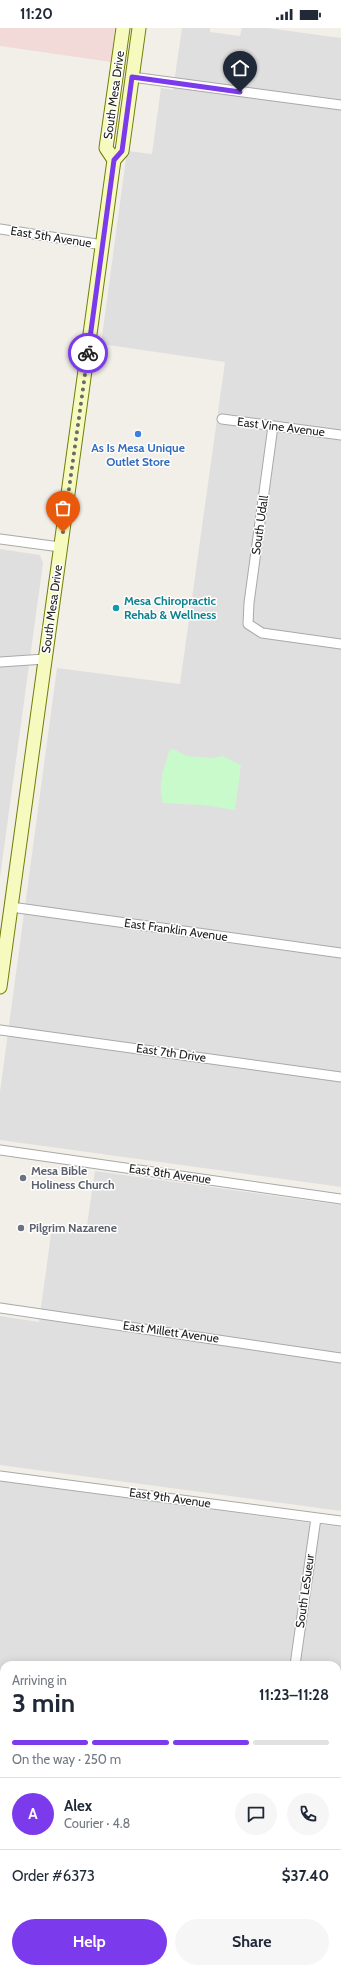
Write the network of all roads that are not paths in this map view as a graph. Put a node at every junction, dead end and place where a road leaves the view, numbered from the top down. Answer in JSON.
{"nodes":[{"id":1,"x":123,"y":28,"type":"edge"},
{"id":2,"x":139,"y":28,"type":"edge"},
{"id":3,"x":132,"y":77,"type":"junction"},
{"id":4,"x":341,"y":105,"type":"edge"},
{"id":5,"x":114,"y":160,"type":"junction"},
{"id":6,"x":0,"y":229,"type":"edge"},
{"id":7,"x":103,"y":245,"type":"junction"},
{"id":8,"x":222,"y":419,"type":"dead end"},
{"id":9,"x":273,"y":426,"type":"junction"},
{"id":10,"x":341,"y":435,"type":"edge"},
{"id":11,"x":0,"y":539,"type":"edge"},
{"id":12,"x":60,"y":547,"type":"junction"},
{"id":13,"x":341,"y":644,"type":"edge"},
{"id":14,"x":45,"y":660,"type":"junction"},
{"id":15,"x":0,"y":662,"type":"edge"},
{"id":16,"x":11,"y":907,"type":"junction"},
{"id":17,"x":341,"y":953,"type":"edge"},
{"id":18,"x":0,"y":987,"type":"edge"},
{"id":19,"x":0,"y":1030,"type":"edge"},
{"id":20,"x":341,"y":1077,"type":"edge"},
{"id":21,"x":0,"y":1150,"type":"edge"},
{"id":22,"x":341,"y":1199,"type":"edge"},
{"id":23,"x":0,"y":1308,"type":"edge"},
{"id":24,"x":341,"y":1358,"type":"edge"},
{"id":25,"x":0,"y":1476,"type":"edge"},
{"id":26,"x":316,"y":1518,"type":"junction"},
{"id":27,"x":341,"y":1521,"type":"edge"},
{"id":28,"x":296,"y":1661,"type":"edge"}],
"edges":[{"from":1,"to":5,"type":"main road","name":"South Mesa Drive"},
{"from":2,"to":3,"type":"main road","name":"South Mesa Drive"},
{"from":3,"to":4,"type":"street"},
{"from":3,"to":5,"type":"main road","name":"South Mesa Drive"},
{"from":5,"to":7,"type":"main road","name":"South Mesa Drive"},
{"from":6,"to":7,"type":"street","name":"East 5th Avenue"},
{"from":7,"to":12,"type":"main road","name":"South Mesa Drive"},
{"from":8,"to":9,"type":"street","name":"East Vine Avenue"},
{"from":9,"to":10,"type":"street","name":"East Vine Avenue"},
{"from":9,"to":13,"type":"street","name":"South Udall"},
{"from":11,"to":12,"type":"street"},
{"from":12,"to":14,"type":"main road","name":"South Mesa Drive"},
{"from":14,"to":15,"type":"street"},
{"from":14,"to":16,"type":"main road","name":"South Mesa Drive"},
{"from":16,"to":17,"type":"street","name":"East Franklin Avenue"},
{"from":16,"to":18,"type":"main road","name":"South Mesa Drive"},
{"from":19,"to":20,"type":"street","name":"East 7th Drive"},
{"from":21,"to":22,"type":"street","name":"East 8th Avenue"},
{"from":23,"to":24,"type":"street","name":"East Millett Avenue"},
{"from":25,"to":26,"type":"street","name":"East 9th Avenue"},
{"from":26,"to":27,"type":"street","name":"East 9th Avenue"},
{"from":26,"to":28,"type":"street","name":"South LeSueur"}]}
